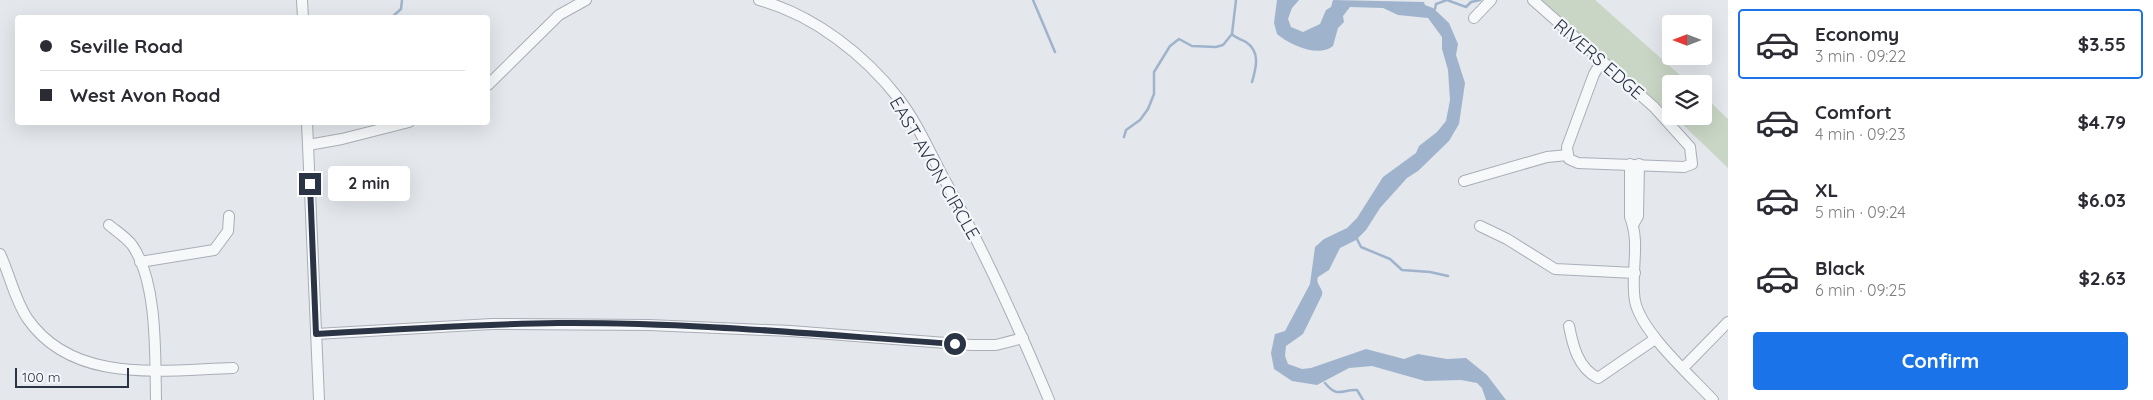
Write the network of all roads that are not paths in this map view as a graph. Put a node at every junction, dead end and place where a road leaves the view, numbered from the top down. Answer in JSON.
{"nodes":[{"id":1,"x":302,"y":0,"type":"edge"},
{"id":2,"x":586,"y":0,"type":"edge"},
{"id":3,"x":759,"y":0,"type":"edge"},
{"id":4,"x":1491,"y":0,"type":"edge"},
{"id":5,"x":1533,"y":0,"type":"edge"},
{"id":6,"x":303,"y":15,"type":"edge"},
{"id":7,"x":1474,"y":18,"type":"dead end"},
{"id":8,"x":1602,"y":61,"type":"junction"},
{"id":9,"x":490,"y":83,"type":"edge"},
{"id":10,"x":308,"y":125,"type":"edge"},
{"id":11,"x":396,"y":125,"type":"edge"},
{"id":12,"x":308,"y":145,"type":"junction"},
{"id":13,"x":1568,"y":155,"type":"junction"},
{"id":14,"x":1634,"y":164,"type":"junction"},
{"id":15,"x":1464,"y":180,"type":"dead end"},
{"id":16,"x":229,"y":216,"type":"dead end"},
{"id":17,"x":109,"y":225,"type":"dead end"},
{"id":18,"x":1480,"y":226,"type":"dead end"},
{"id":19,"x":0,"y":254,"type":"edge"},
{"id":20,"x":140,"y":262,"type":"junction"},
{"id":21,"x":1635,"y":273,"type":"junction"},
{"id":22,"x":1728,"y":322,"type":"edge"},
{"id":23,"x":1569,"y":326,"type":"dead end"},
{"id":24,"x":316,"y":334,"type":"junction"},
{"id":25,"x":1023,"y":338,"type":"junction"},
{"id":26,"x":1655,"y":339,"type":"junction"},
{"id":27,"x":1684,"y":367,"type":"junction"},
{"id":28,"x":233,"y":368,"type":"dead end"},
{"id":29,"x":155,"y":371,"type":"junction"},
{"id":30,"x":156,"y":400,"type":"edge"},
{"id":31,"x":319,"y":400,"type":"edge"},
{"id":32,"x":1049,"y":400,"type":"edge"},
{"id":33,"x":1713,"y":400,"type":"edge"}],
"edges":[{"from":1,"to":6,"type":"street"},
{"from":2,"to":9,"type":"street"},
{"from":3,"to":25,"type":"street","name":"EAST AVON CIRCLE"},
{"from":4,"to":7,"type":"street"},
{"from":5,"to":8,"type":"street","name":"RIVERS EDGE"},
{"from":8,"to":13,"type":"street"},
{"from":8,"to":14,"type":"street","name":"RIVERS EDGE"},
{"from":10,"to":12,"type":"street"},
{"from":11,"to":12,"type":"street"},
{"from":12,"to":24,"type":"street"},
{"from":13,"to":14,"type":"street"},
{"from":13,"to":15,"type":"street"},
{"from":14,"to":21,"type":"street"},
{"from":16,"to":20,"type":"street"},
{"from":17,"to":20,"type":"street"},
{"from":18,"to":21,"type":"street"},
{"from":19,"to":29,"type":"street"},
{"from":20,"to":29,"type":"street"},
{"from":21,"to":26,"type":"street"},
{"from":22,"to":27,"type":"street"},
{"from":23,"to":26,"type":"street"},
{"from":24,"to":25,"type":"street"},
{"from":24,"to":31,"type":"street"},
{"from":25,"to":32,"type":"street","name":"EAST AVON CIRCLE"},
{"from":26,"to":27,"type":"street"},
{"from":27,"to":33,"type":"street"},
{"from":28,"to":29,"type":"street"},
{"from":29,"to":30,"type":"street"}]}
